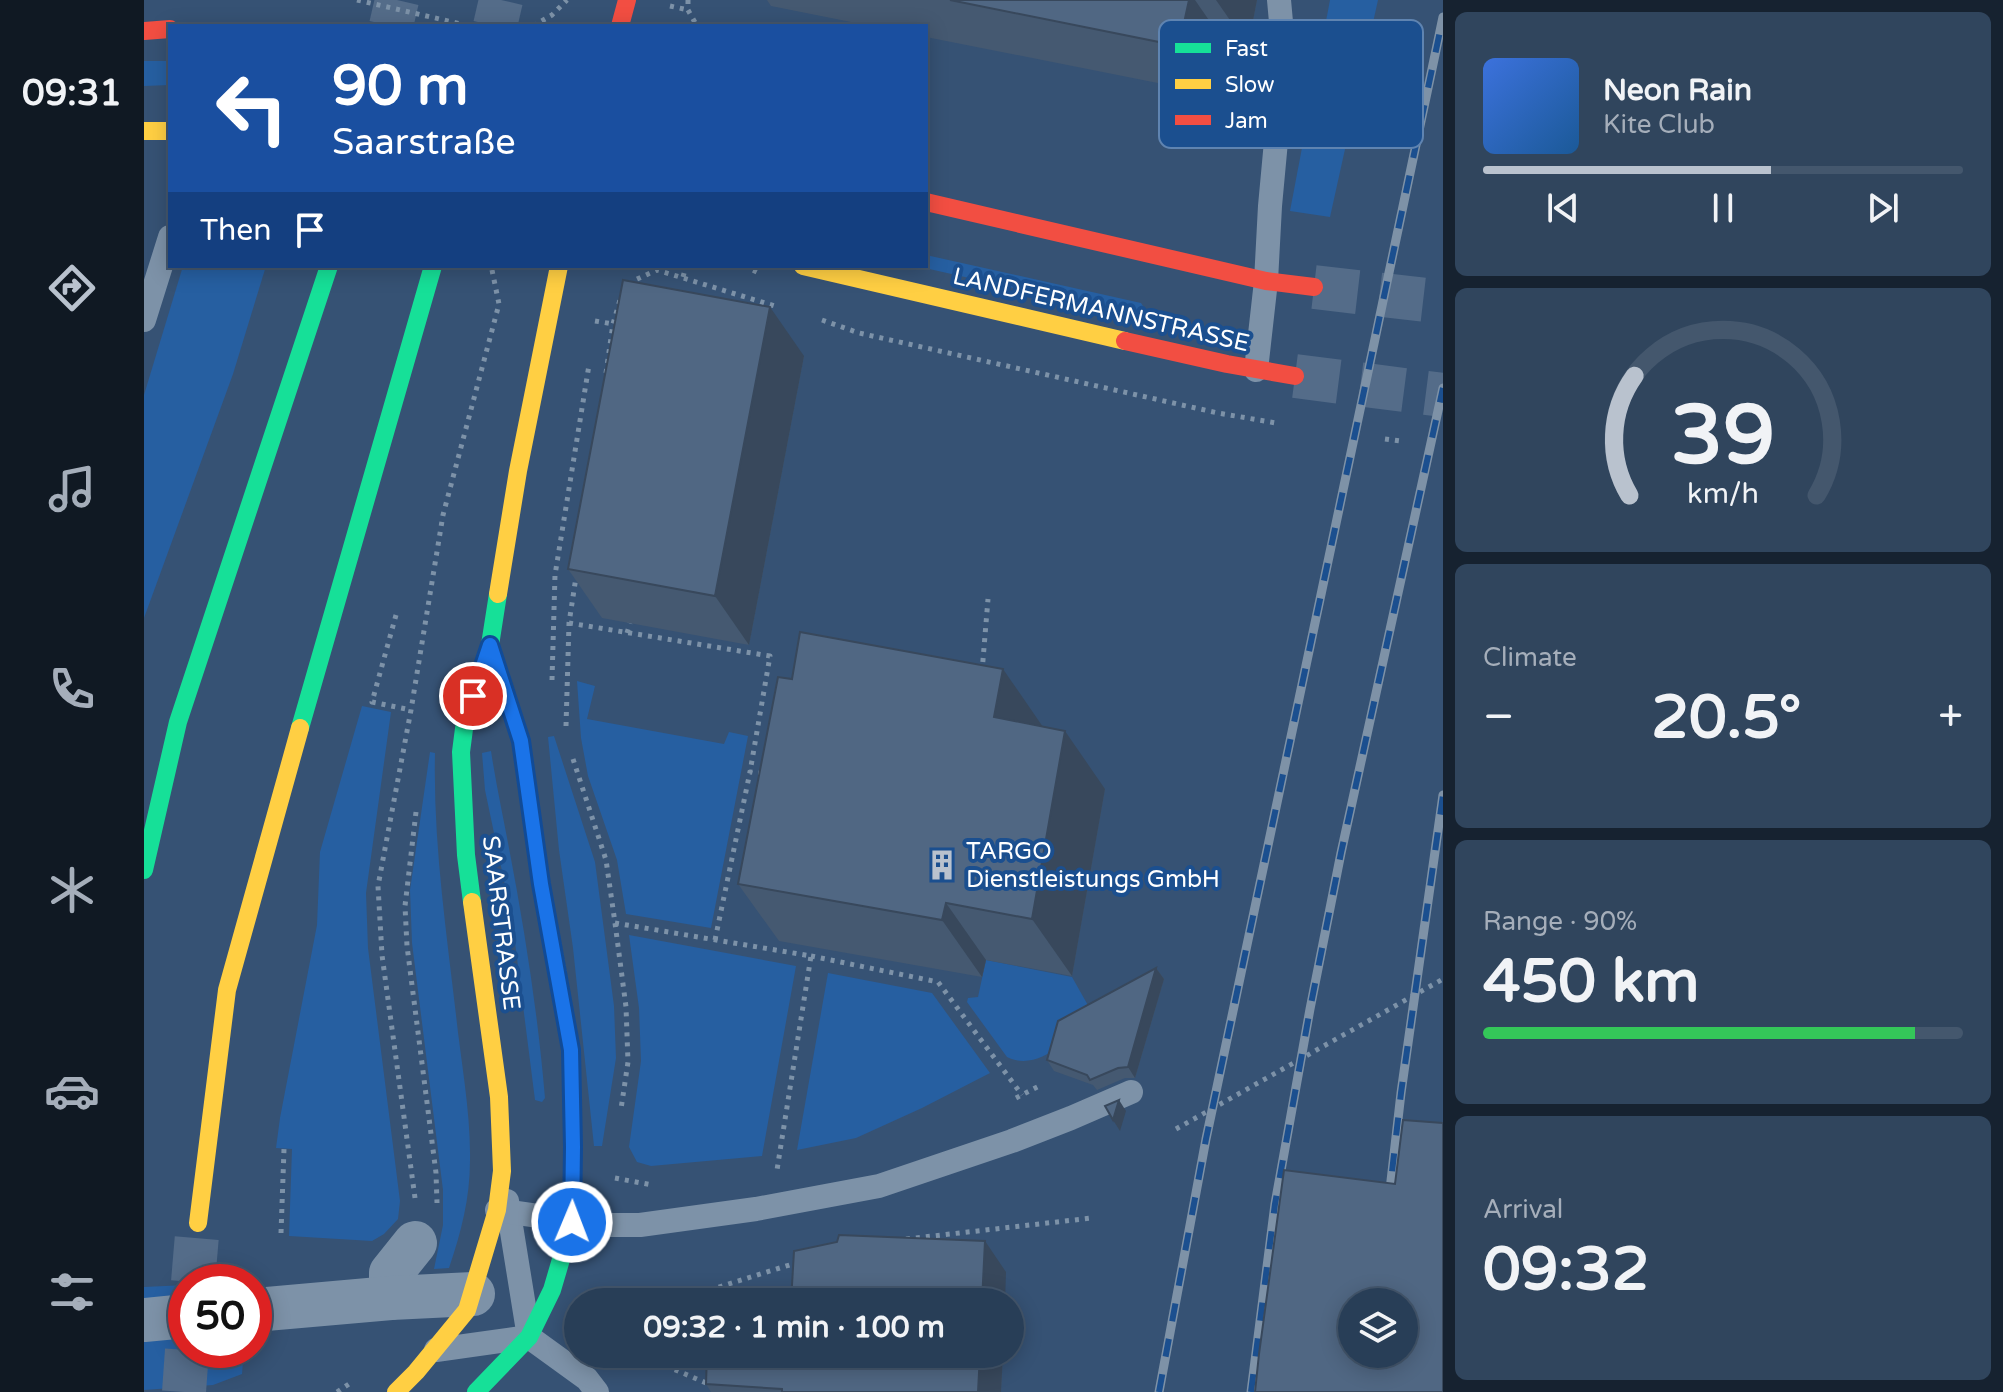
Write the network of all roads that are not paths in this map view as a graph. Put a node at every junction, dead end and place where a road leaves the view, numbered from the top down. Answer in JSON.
{"nodes":[{"id":1,"x":627,"y":0,"type":"edge"},
{"id":2,"x":1279,"y":0,"type":"edge"},
{"id":3,"x":1281,"y":20,"type":"edge"},
{"id":4,"x":621,"y":24,"type":"edge"},
{"id":5,"x":168,"y":29,"type":"edge"},
{"id":6,"x":144,"y":31,"type":"edge"},
{"id":7,"x":144,"y":131,"type":"edge"},
{"id":8,"x":168,"y":131,"type":"edge"},
{"id":9,"x":1275,"y":148,"type":"edge"},
{"id":10,"x":928,"y":202,"type":"edge"},
{"id":11,"x":168,"y":243,"type":"edge"},
{"id":12,"x":328,"y":268,"type":"edge"},
{"id":13,"x":432,"y":268,"type":"edge"},
{"id":14,"x":559,"y":268,"type":"edge"},
{"id":15,"x":812,"y":268,"type":"edge"},
{"id":16,"x":1266,"y":281,"type":"junction"},
{"id":17,"x":1314,"y":287,"type":"tunnel mouth"},
{"id":18,"x":144,"y":320,"type":"edge"},
{"id":19,"x":1256,"y":370,"type":"junction"},
{"id":20,"x":1295,"y":376,"type":"tunnel mouth"},
{"id":21,"x":490,"y":645,"type":"junction"},
{"id":22,"x":144,"y":870,"type":"edge"},
{"id":23,"x":1131,"y":1092,"type":"dead end"},
{"id":24,"x":502,"y":1171,"type":"joint"},
{"id":25,"x":503,"y":1210,"type":"junction"},
{"id":26,"x":572,"y":1215,"type":"junction"},
{"id":27,"x":198,"y":1223,"type":"tunnel mouth"},
{"id":28,"x":415,"y":1243,"type":"road end"},
{"id":29,"x":473,"y":1294,"type":"junction"},
{"id":30,"x":378,"y":1299,"type":"junction"},
{"id":31,"x":272,"y":1308,"type":"edge"},
{"id":32,"x":168,"y":1318,"type":"edge"},
{"id":33,"x":144,"y":1320,"type":"edge"},
{"id":34,"x":529,"y":1337,"type":"junction"},
{"id":35,"x":434,"y":1350,"type":"junction"},
{"id":36,"x":396,"y":1392,"type":"edge"},
{"id":37,"x":476,"y":1392,"type":"edge"},
{"id":38,"x":597,"y":1392,"type":"edge"}],
"edges":[{"from":1,"to":4,"type":"main road"},
{"from":2,"to":3,"type":"lane"},
{"from":5,"to":6,"type":"main road"},
{"from":7,"to":8,"type":"main road"},
{"from":9,"to":16,"type":"lane"},
{"from":10,"to":16,"type":"main road"},
{"from":11,"to":18,"type":"lane"},
{"from":12,"to":22,"type":"main road"},
{"from":13,"to":27,"type":"main road"},
{"from":14,"to":21,"type":"main road","name":"SAARSTRASSE"},
{"from":15,"to":19,"type":"main road","name":"LANDFERMANNSTRASSE"},
{"from":16,"to":17,"type":"main road"},
{"from":16,"to":19,"type":"lane"},
{"from":19,"to":20,"type":"main road","name":"LANDFERMANNSTRASSE"},
{"from":21,"to":24,"type":"main road","name":"SAARSTRASSE"},
{"from":21,"to":26,"type":"main road","name":"SAARSTRASSE"},
{"from":23,"to":26,"type":"lane"},
{"from":24,"to":25,"type":"lane"},
{"from":25,"to":26,"type":"lane"},
{"from":25,"to":29,"type":"main road"},
{"from":25,"to":34,"type":"lane"},
{"from":26,"to":34,"type":"main road","name":"SAARSTRASSE"},
{"from":28,"to":30,"type":"street"},
{"from":29,"to":30,"type":"street"},
{"from":29,"to":35,"type":"main road"},
{"from":30,"to":31,"type":"street"},
{"from":32,"to":33,"type":"street"},
{"from":34,"to":35,"type":"lane"},
{"from":34,"to":37,"type":"main road","name":"SAARSTRASSE"},
{"from":34,"to":38,"type":"lane"},
{"from":35,"to":36,"type":"main road"}]}
